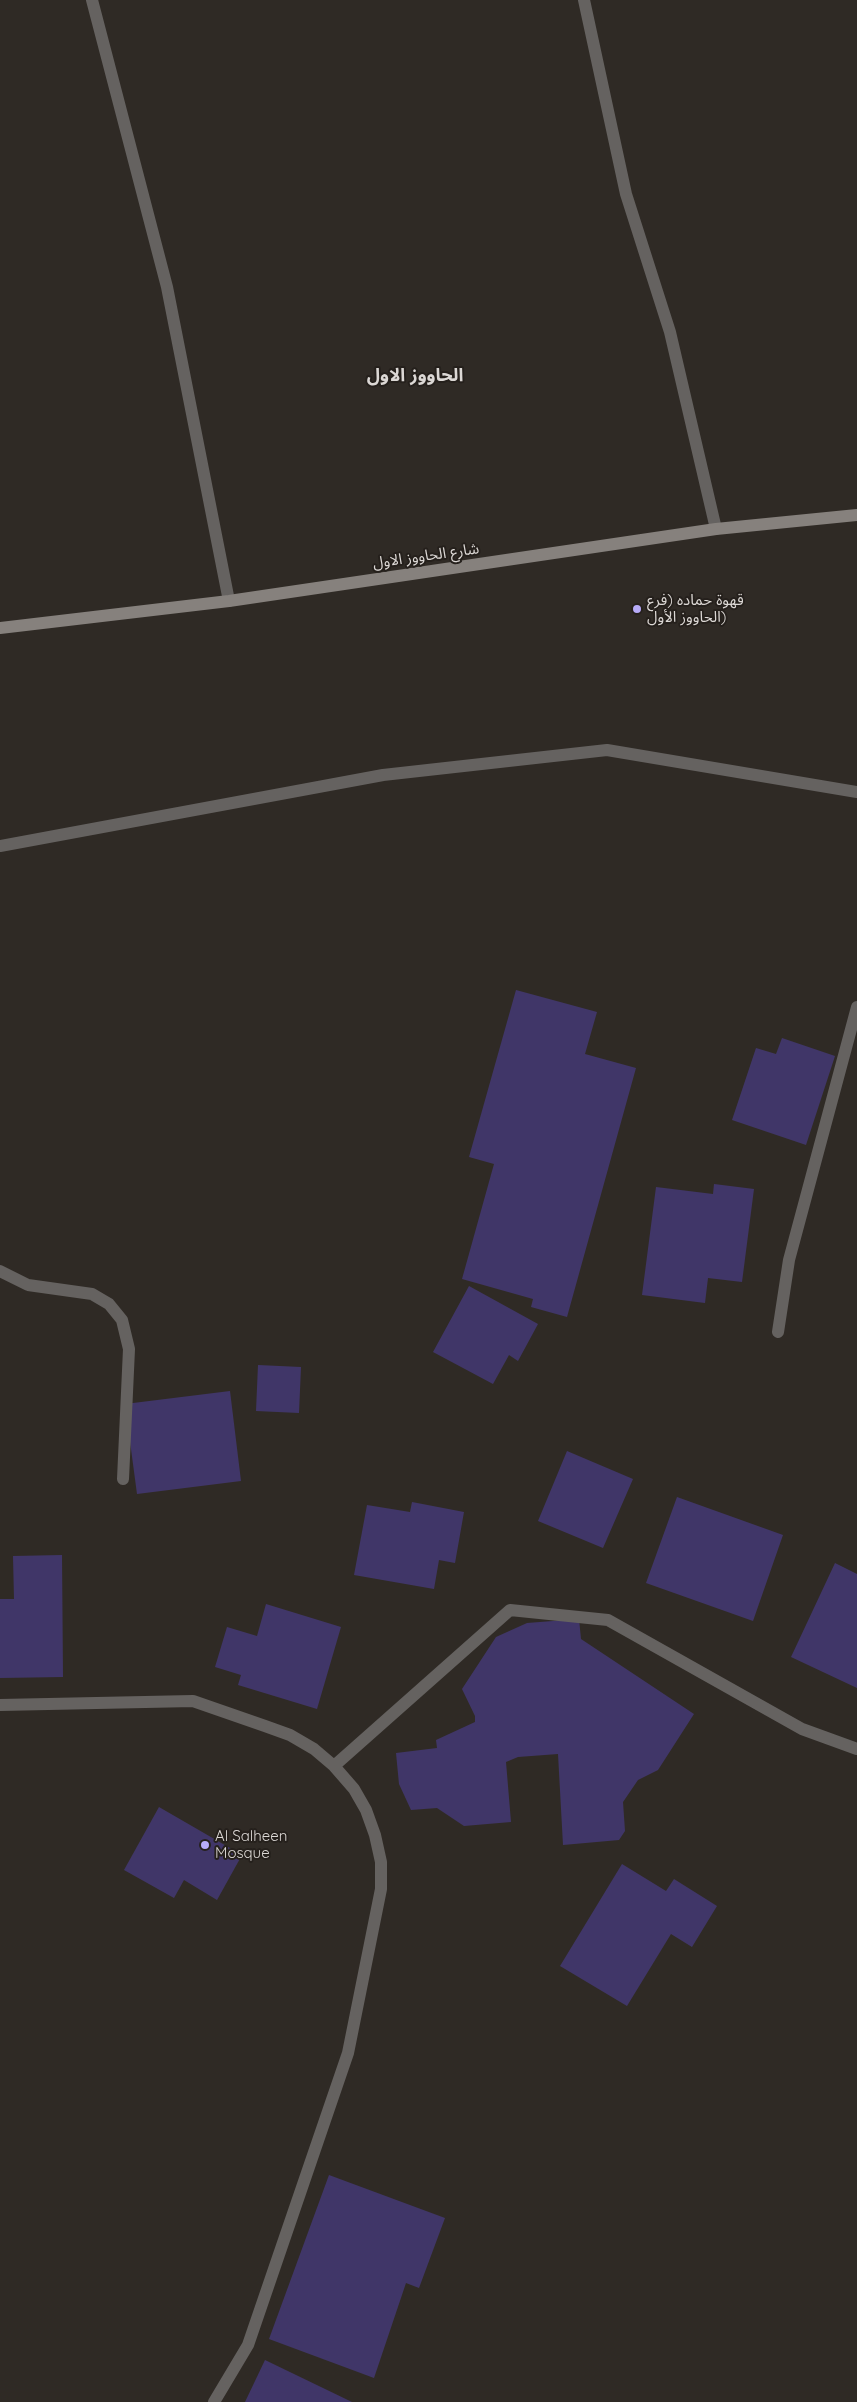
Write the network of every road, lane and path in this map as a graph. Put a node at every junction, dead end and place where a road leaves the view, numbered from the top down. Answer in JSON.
{"nodes":[{"id":1,"x":92,"y":0,"type":"edge"},
{"id":2,"x":584,"y":0,"type":"edge"},
{"id":3,"x":857,"y":515,"type":"edge"},
{"id":4,"x":716,"y":530,"type":"junction"},
{"id":5,"x":229,"y":601,"type":"junction"},
{"id":6,"x":0,"y":628,"type":"edge"},
{"id":7,"x":857,"y":792,"type":"edge"},
{"id":8,"x":0,"y":846,"type":"edge"},
{"id":9,"x":857,"y":1007,"type":"edge"},
{"id":10,"x":0,"y":1271,"type":"edge"},
{"id":11,"x":778,"y":1332,"type":"dead end"},
{"id":12,"x":123,"y":1479,"type":"dead end"},
{"id":13,"x":0,"y":1705,"type":"edge"},
{"id":14,"x":857,"y":1749,"type":"edge"},
{"id":15,"x":334,"y":1766,"type":"junction"},
{"id":16,"x":214,"y":2402,"type":"edge"}],
"edges":[{"from":1,"to":5,"type":"street"},
{"from":2,"to":4,"type":"street"},
{"from":3,"to":4,"type":"main road","name":"شارع الحاووز الاول"},
{"from":4,"to":5,"type":"main road","name":"شارع الحاووز الاول"},
{"from":5,"to":6,"type":"main road","name":"شارع الحاووز الاول"},
{"from":7,"to":8,"type":"street"},
{"from":9,"to":11,"type":"street"},
{"from":10,"to":12,"type":"street"},
{"from":13,"to":15,"type":"street"},
{"from":14,"to":15,"type":"street"},
{"from":15,"to":16,"type":"street"}]}
